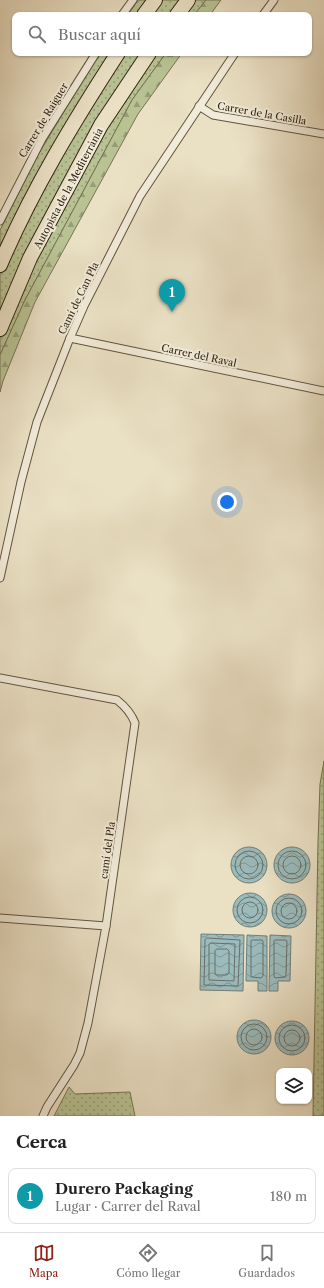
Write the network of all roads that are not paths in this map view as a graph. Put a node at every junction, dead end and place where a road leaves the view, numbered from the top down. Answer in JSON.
{"nodes":[{"id":1,"x":133,"y":0,"type":"edge"},
{"id":2,"x":155,"y":0,"type":"edge"},
{"id":3,"x":188,"y":0,"type":"edge"},
{"id":4,"x":274,"y":0,"type":"edge"},
{"id":5,"x":124,"y":12,"type":"edge"},
{"id":6,"x":146,"y":12,"type":"edge"},
{"id":7,"x":179,"y":12,"type":"edge"},
{"id":8,"x":265,"y":12,"type":"edge"},
{"id":9,"x":94,"y":56,"type":"edge"},
{"id":10,"x":116,"y":56,"type":"edge"},
{"id":11,"x":147,"y":56,"type":"edge"},
{"id":12,"x":233,"y":56,"type":"edge"},
{"id":13,"x":199,"y":106,"type":"junction"},
{"id":14,"x":324,"y":134,"type":"edge"},
{"id":15,"x":0,"y":221,"type":"edge"},
{"id":16,"x":0,"y":265,"type":"edge"},
{"id":17,"x":0,"y":329,"type":"edge"},
{"id":18,"x":70,"y":338,"type":"junction"},
{"id":19,"x":324,"y":391,"type":"edge"},
{"id":20,"x":0,"y":578,"type":"edge"},
{"id":21,"x":0,"y":678,"type":"edge"},
{"id":22,"x":0,"y":918,"type":"edge"},
{"id":23,"x":106,"y":926,"type":"junction"},
{"id":24,"x":43,"y":1116,"type":"edge"}],
"edges":[{"from":1,"to":5,"type":"street"},
{"from":2,"to":6,"type":"highway"},
{"from":3,"to":7,"type":"highway"},
{"from":4,"to":8,"type":"street"},
{"from":9,"to":15,"type":"street","name":"Carrer de Raiguer"},
{"from":10,"to":16,"type":"highway"},
{"from":11,"to":17,"type":"highway","name":"Autopista de la Mediterrània"},
{"from":12,"to":13,"type":"street","name":"Camí de Can Pla"},
{"from":13,"to":14,"type":"street","name":"Carrer de la Casilla"},
{"from":13,"to":18,"type":"street","name":"Camí de Can Pla"},
{"from":18,"to":19,"type":"street","name":"Carrer del Raval"},
{"from":18,"to":20,"type":"street","name":"Camí de Can Pla"},
{"from":21,"to":23,"type":"street","name":"camí del Pla"},
{"from":22,"to":23,"type":"street"},
{"from":23,"to":24,"type":"street","name":"camí del Pla"}]}
